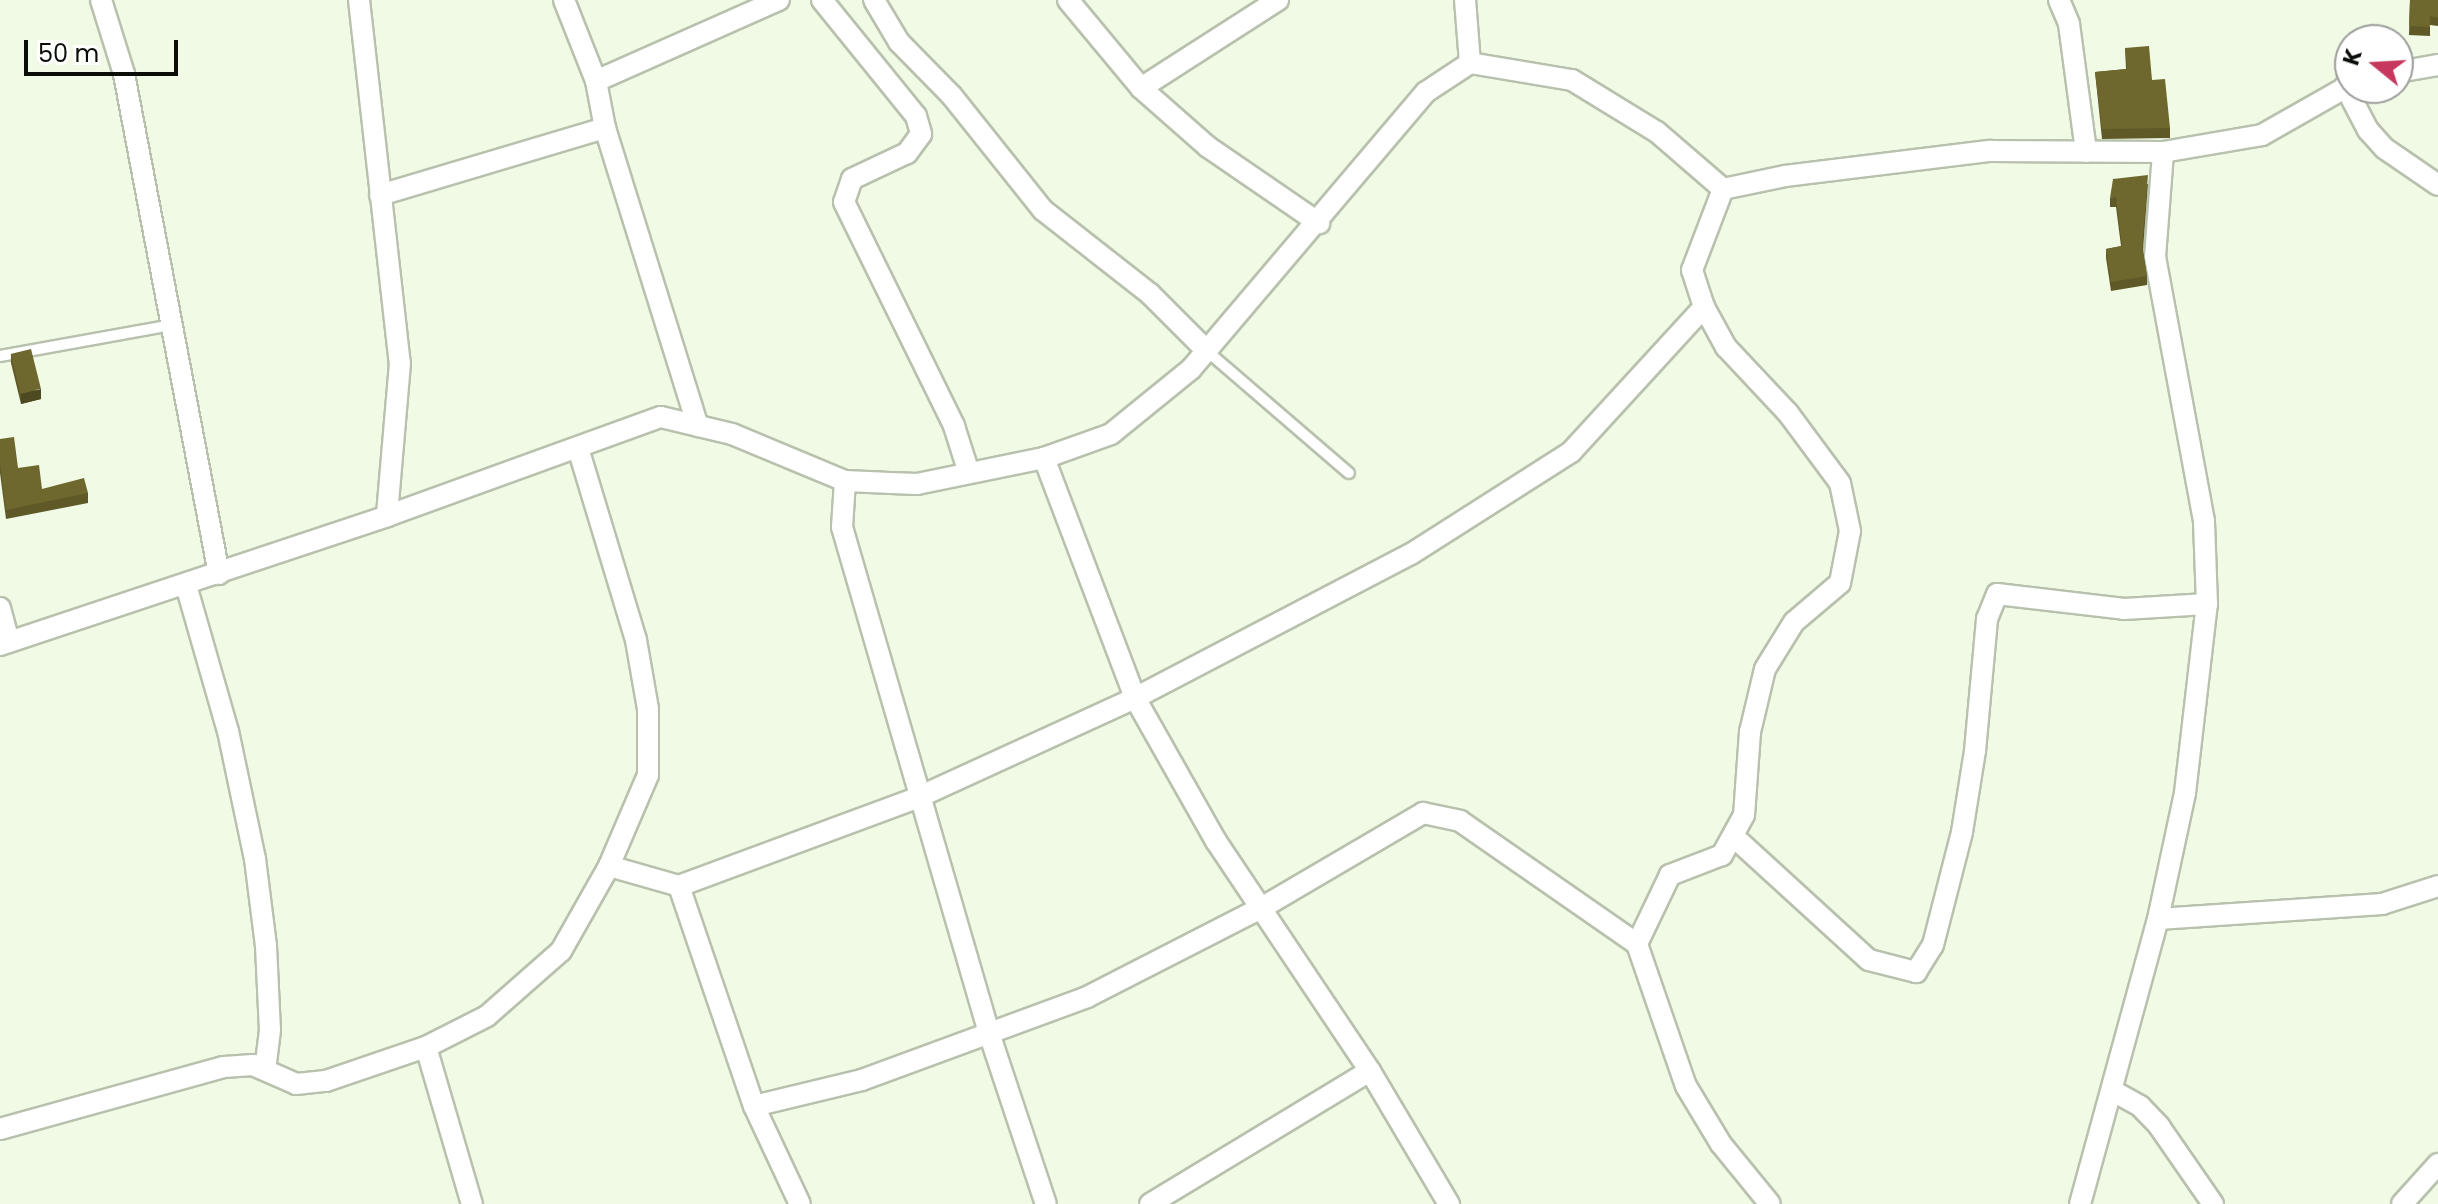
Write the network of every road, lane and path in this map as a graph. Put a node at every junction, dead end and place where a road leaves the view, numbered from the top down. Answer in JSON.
{"nodes":[{"id":1,"x":101,"y":0,"type":"edge"},
{"id":2,"x":359,"y":0,"type":"edge"},
{"id":3,"x":564,"y":0,"type":"edge"},
{"id":4,"x":779,"y":0,"type":"edge"},
{"id":5,"x":822,"y":0,"type":"edge"},
{"id":6,"x":874,"y":0,"type":"edge"},
{"id":7,"x":1068,"y":0,"type":"edge"},
{"id":8,"x":1278,"y":0,"type":"edge"},
{"id":9,"x":1465,"y":0,"type":"edge"},
{"id":10,"x":2059,"y":0,"type":"edge"},
{"id":11,"x":1470,"y":63,"type":"junction"},
{"id":12,"x":2438,"y":65,"type":"edge"},
{"id":13,"x":2414,"y":69,"type":"edge"},
{"id":14,"x":596,"y":81,"type":"junction"},
{"id":15,"x":1141,"y":88,"type":"junction"},
{"id":16,"x":2334,"y":94,"type":"edge"},
{"id":17,"x":2356,"y":104,"type":"edge"},
{"id":18,"x":605,"y":128,"type":"junction"},
{"id":19,"x":2086,"y":152,"type":"junction"},
{"id":20,"x":2163,"y":152,"type":"junction"},
{"id":21,"x":2438,"y":185,"type":"edge"},
{"id":22,"x":1723,"y":189,"type":"junction"},
{"id":23,"x":380,"y":195,"type":"junction"},
{"id":24,"x":1319,"y":223,"type":"junction"},
{"id":25,"x":1704,"y":307,"type":"junction"},
{"id":26,"x":173,"y":325,"type":"junction"},
{"id":27,"x":1207,"y":351,"type":"junction"},
{"id":28,"x":0,"y":356,"type":"edge"},
{"id":29,"x":698,"y":426,"type":"junction"},
{"id":30,"x":578,"y":448,"type":"junction"},
{"id":31,"x":1044,"y":458,"type":"junction"},
{"id":32,"x":969,"y":473,"type":"junction"},
{"id":33,"x":1349,"y":473,"type":"dead end"},
{"id":34,"x":845,"y":481,"type":"junction"},
{"id":35,"x":387,"y":516,"type":"junction"},
{"id":36,"x":219,"y":574,"type":"junction"},
{"id":37,"x":186,"y":585,"type":"junction"},
{"id":38,"x":2207,"y":604,"type":"junction"},
{"id":39,"x":0,"y":608,"type":"edge"},
{"id":40,"x":4,"y":644,"type":"edge"},
{"id":41,"x":1135,"y":698,"type":"junction"},
{"id":42,"x":919,"y":797,"type":"junction"},
{"id":43,"x":1733,"y":836,"type":"junction"},
{"id":44,"x":609,"y":866,"type":"junction"},
{"id":45,"x":679,"y":886,"type":"junction"},
{"id":46,"x":2438,"y":886,"type":"edge"},
{"id":47,"x":1263,"y":907,"type":"junction"},
{"id":48,"x":2158,"y":919,"type":"junction"},
{"id":49,"x":1637,"y":944,"type":"junction"},
{"id":50,"x":989,"y":1033,"type":"junction"},
{"id":51,"x":426,"y":1047,"type":"junction"},
{"id":52,"x":265,"y":1069,"type":"junction"},
{"id":53,"x":1370,"y":1071,"type":"junction"},
{"id":54,"x":2113,"y":1091,"type":"junction"},
{"id":55,"x":754,"y":1106,"type":"junction"},
{"id":56,"x":0,"y":1129,"type":"edge"},
{"id":57,"x":2438,"y":1164,"type":"edge"},
{"id":58,"x":472,"y":1204,"type":"edge"},
{"id":59,"x":800,"y":1204,"type":"edge"},
{"id":60,"x":1046,"y":1204,"type":"edge"},
{"id":61,"x":1150,"y":1204,"type":"edge"},
{"id":62,"x":1449,"y":1204,"type":"edge"},
{"id":63,"x":1770,"y":1204,"type":"edge"},
{"id":64,"x":2080,"y":1204,"type":"edge"},
{"id":65,"x":2213,"y":1204,"type":"edge"},
{"id":66,"x":2402,"y":1204,"type":"edge"}],
"edges":[{"from":1,"to":26,"type":"street"},
{"from":2,"to":23,"type":"street"},
{"from":3,"to":14,"type":"street"},
{"from":4,"to":14,"type":"street"},
{"from":5,"to":32,"type":"street"},
{"from":6,"to":27,"type":"street"},
{"from":7,"to":15,"type":"street"},
{"from":8,"to":15,"type":"street"},
{"from":9,"to":11,"type":"street"},
{"from":10,"to":19,"type":"street"},
{"from":11,"to":22,"type":"street"},
{"from":11,"to":24,"type":"street"},
{"from":12,"to":13,"type":"street"},
{"from":14,"to":18,"type":"street"},
{"from":15,"to":24,"type":"street"},
{"from":16,"to":20,"type":"street"},
{"from":17,"to":21,"type":"street"},
{"from":18,"to":23,"type":"street"},
{"from":18,"to":29,"type":"street"},
{"from":19,"to":20,"type":"street"},
{"from":19,"to":22,"type":"street"},
{"from":20,"to":38,"type":"street"},
{"from":22,"to":25,"type":"street"},
{"from":23,"to":35,"type":"street"},
{"from":24,"to":27,"type":"street"},
{"from":25,"to":41,"type":"street"},
{"from":25,"to":43,"type":"street"},
{"from":26,"to":28,"type":"lane"},
{"from":26,"to":36,"type":"street"},
{"from":27,"to":31,"type":"street"},
{"from":27,"to":33,"type":"lane"},
{"from":29,"to":30,"type":"street"},
{"from":29,"to":34,"type":"street"},
{"from":30,"to":35,"type":"street"},
{"from":30,"to":44,"type":"street"},
{"from":31,"to":32,"type":"street"},
{"from":31,"to":41,"type":"street"},
{"from":32,"to":34,"type":"street"},
{"from":34,"to":42,"type":"street"},
{"from":35,"to":36,"type":"street"},
{"from":36,"to":37,"type":"street"},
{"from":37,"to":40,"type":"street"},
{"from":37,"to":52,"type":"street"},
{"from":38,"to":43,"type":"street"},
{"from":38,"to":48,"type":"street"},
{"from":39,"to":40,"type":"street"},
{"from":41,"to":42,"type":"street"},
{"from":41,"to":47,"type":"street"},
{"from":42,"to":45,"type":"street"},
{"from":42,"to":50,"type":"street"},
{"from":43,"to":49,"type":"street"},
{"from":44,"to":45,"type":"street"},
{"from":44,"to":51,"type":"street"},
{"from":45,"to":55,"type":"street"},
{"from":46,"to":48,"type":"street"},
{"from":47,"to":49,"type":"street"},
{"from":47,"to":50,"type":"street"},
{"from":47,"to":53,"type":"street"},
{"from":48,"to":54,"type":"street"},
{"from":49,"to":63,"type":"street"},
{"from":50,"to":55,"type":"street"},
{"from":50,"to":60,"type":"street"},
{"from":51,"to":52,"type":"street"},
{"from":51,"to":58,"type":"street"},
{"from":52,"to":56,"type":"street"},
{"from":53,"to":61,"type":"street"},
{"from":53,"to":62,"type":"street"},
{"from":54,"to":64,"type":"street"},
{"from":54,"to":65,"type":"street"},
{"from":55,"to":59,"type":"street"},
{"from":57,"to":66,"type":"street"}]}
